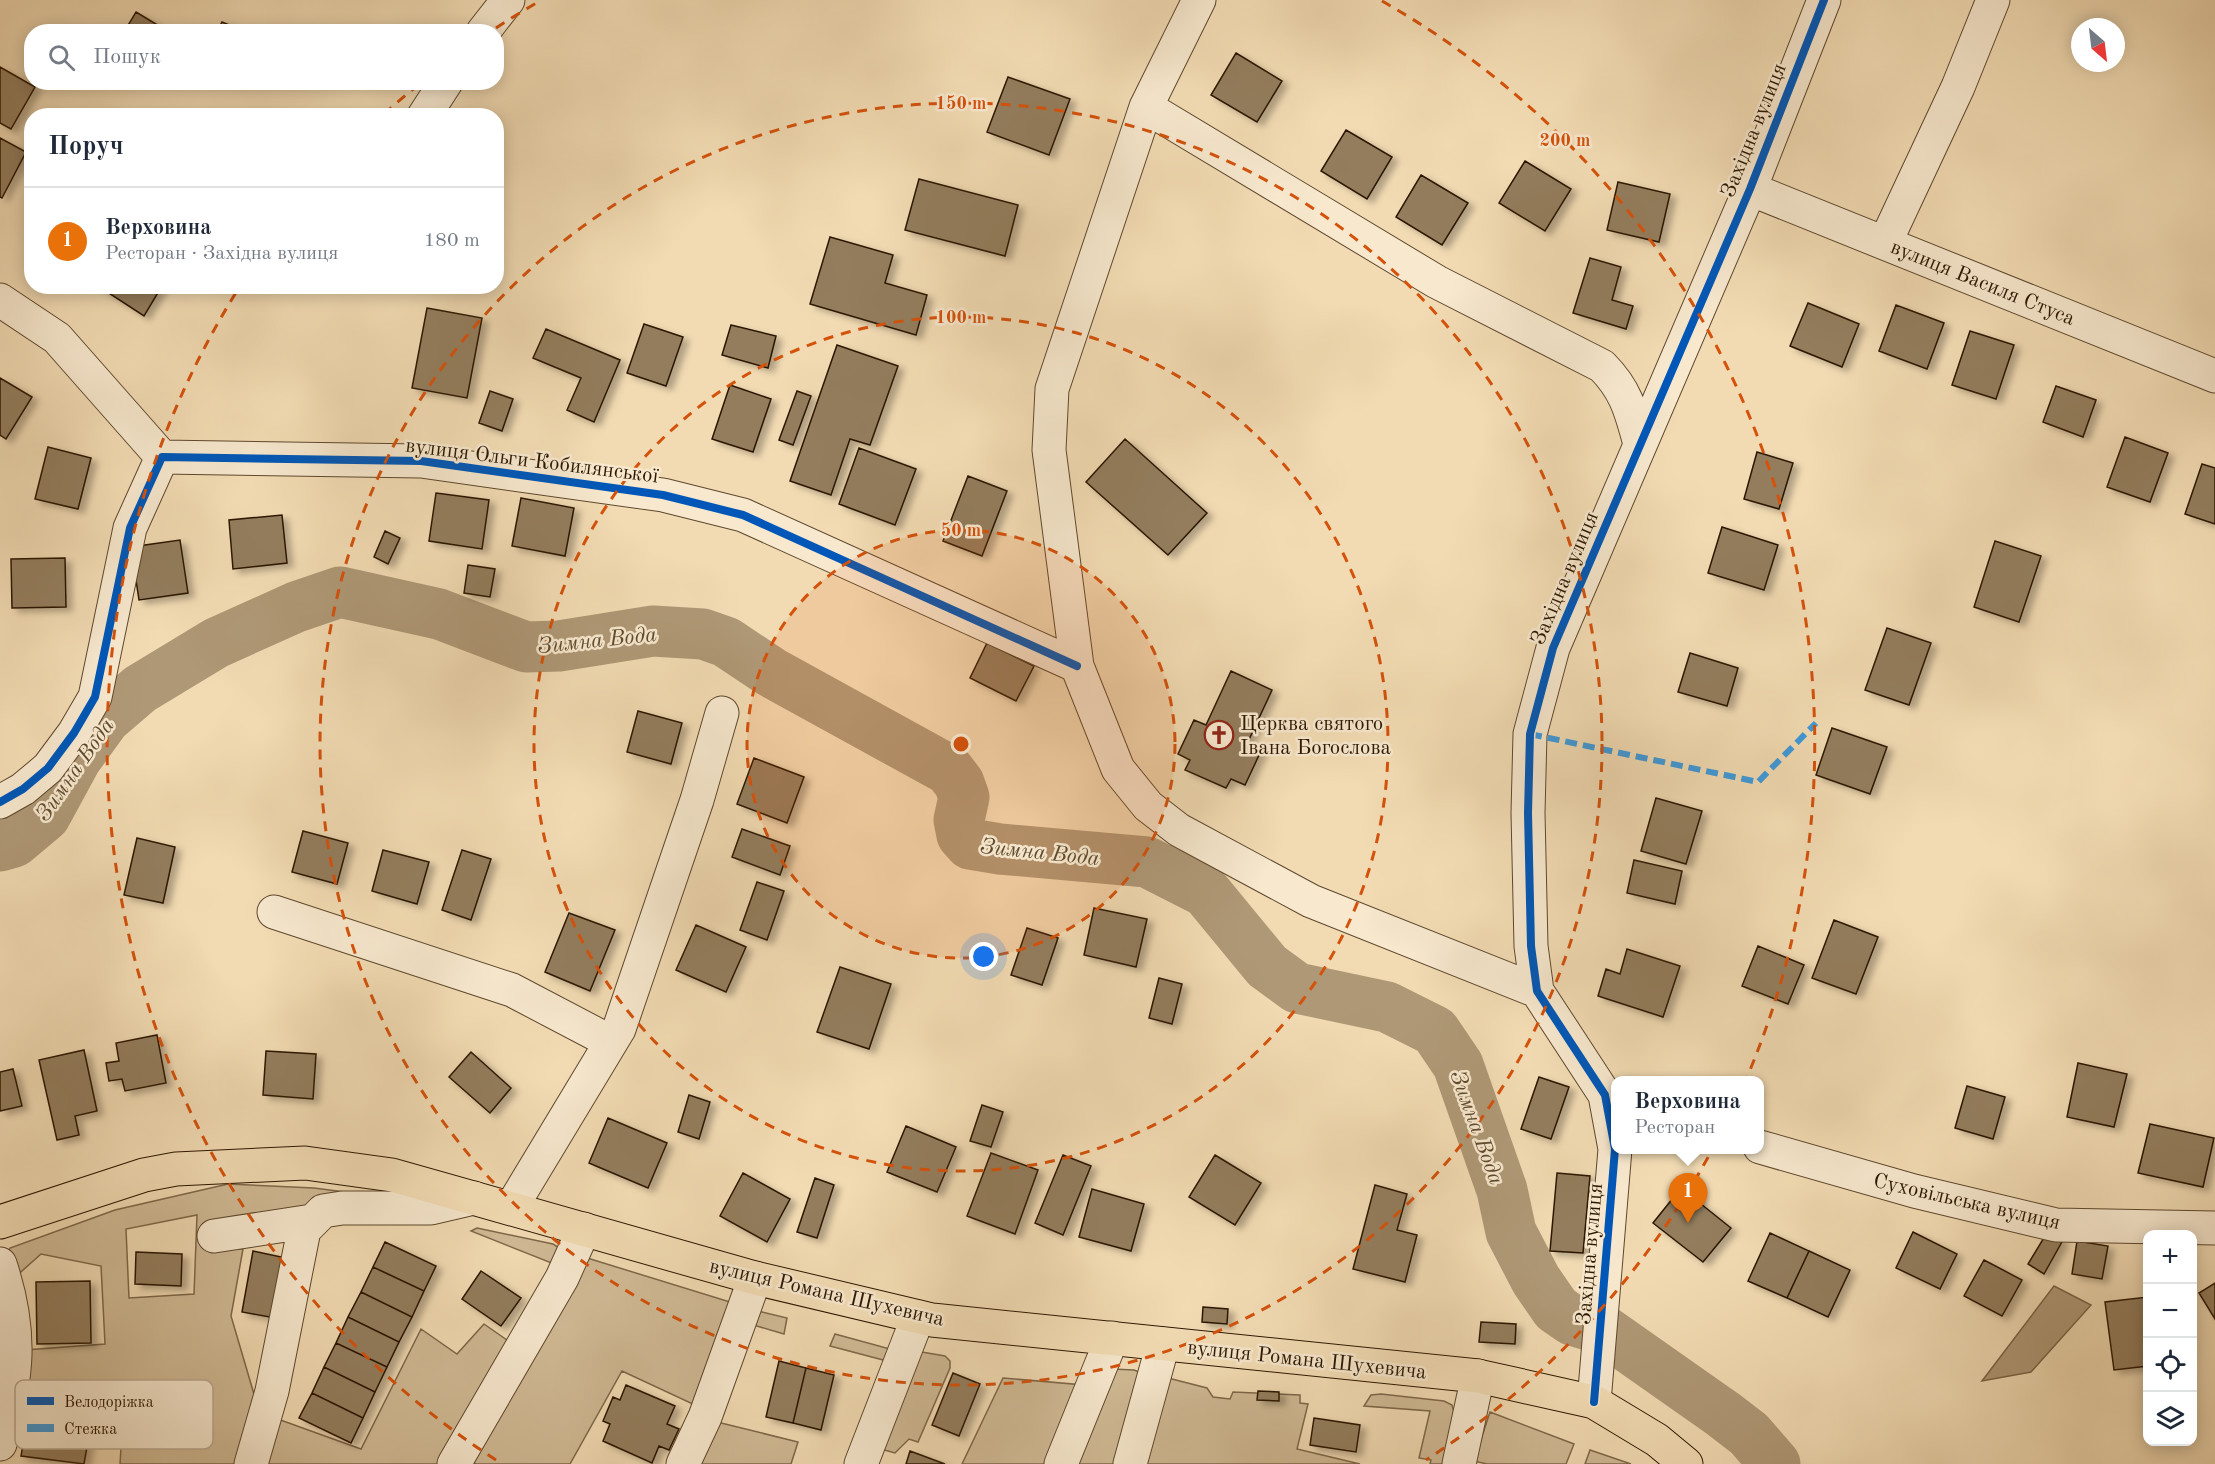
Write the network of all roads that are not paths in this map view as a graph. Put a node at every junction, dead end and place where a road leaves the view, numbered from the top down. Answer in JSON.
{"nodes":[{"id":1,"x":508,"y":0,"type":"edge"},
{"id":2,"x":1199,"y":0,"type":"edge"},
{"id":3,"x":1824,"y":0,"type":"edge"},
{"id":4,"x":1993,"y":0,"type":"edge"},
{"id":5,"x":489,"y":24,"type":"edge"},
{"id":6,"x":441,"y":90,"type":"edge"},
{"id":7,"x":1146,"y":107,"type":"junction"},
{"id":8,"x":429,"y":108,"type":"edge"},
{"id":9,"x":1750,"y":189,"type":"junction"},
{"id":10,"x":1885,"y":243,"type":"junction"},
{"id":11,"x":0,"y":300,"type":"edge"},
{"id":12,"x":2215,"y":376,"type":"edge"},
{"id":13,"x":1640,"y":444,"type":"junction"},
{"id":14,"x":162,"y":457,"type":"junction"},
{"id":15,"x":1077,"y":666,"type":"junction"},
{"id":16,"x":722,"y":713,"type":"dead end"},
{"id":17,"x":0,"y":802,"type":"edge"},
{"id":18,"x":274,"y":912,"type":"dead end"},
{"id":19,"x":1537,"y":991,"type":"junction"},
{"id":20,"x":609,"y":1041,"type":"junction"},
{"id":21,"x":1610,"y":1097,"type":"edge"},
{"id":22,"x":1764,"y":1148,"type":"edge"},
{"id":23,"x":1616,"y":1154,"type":"edge"},
{"id":24,"x":474,"y":1198,"type":"junction"},
{"id":25,"x":511,"y":1208,"type":"junction"},
{"id":26,"x":312,"y":1221,"type":"junction"},
{"id":27,"x":0,"y":1222,"type":"edge"},
{"id":28,"x":2215,"y":1228,"type":"edge"},
{"id":29,"x":584,"y":1229,"type":"junction"},
{"id":30,"x":214,"y":1236,"type":"dead end"},
{"id":31,"x":0,"y":1264,"type":"edge"},
{"id":32,"x":755,"y":1278,"type":"junction"},
{"id":33,"x":918,"y":1317,"type":"junction"},
{"id":34,"x":1112,"y":1338,"type":"junction"},
{"id":35,"x":1163,"y":1344,"type":"junction"},
{"id":36,"x":1478,"y":1376,"type":"junction"},
{"id":37,"x":1594,"y":1402,"type":"junction"},
{"id":38,"x":0,"y":1444,"type":"edge"},
{"id":39,"x":251,"y":1464,"type":"edge"},
{"id":40,"x":454,"y":1464,"type":"edge"},
{"id":41,"x":683,"y":1464,"type":"edge"},
{"id":42,"x":861,"y":1464,"type":"edge"},
{"id":43,"x":1061,"y":1464,"type":"edge"},
{"id":44,"x":1130,"y":1464,"type":"edge"},
{"id":45,"x":1459,"y":1464,"type":"edge"},
{"id":46,"x":1686,"y":1464,"type":"edge"}],
"edges":[{"from":1,"to":5,"type":"street"},
{"from":2,"to":7,"type":"street"},
{"from":3,"to":9,"type":"street","name":"Західна вулиця"},
{"from":4,"to":10,"type":"street"},
{"from":6,"to":8,"type":"street"},
{"from":7,"to":13,"type":"street"},
{"from":7,"to":15,"type":"street"},
{"from":9,"to":10,"type":"street","name":"вулиця Василя Стуса"},
{"from":9,"to":13,"type":"street","name":"Західна вулиця"},
{"from":10,"to":12,"type":"street","name":"вулиця Василя Стуса"},
{"from":11,"to":14,"type":"street"},
{"from":13,"to":19,"type":"street","name":"Західна вулиця"},
{"from":14,"to":15,"type":"street","name":"вулиця Ольги Кобилянської"},
{"from":14,"to":17,"type":"street"},
{"from":15,"to":19,"type":"street"},
{"from":16,"to":20,"type":"street"},
{"from":18,"to":20,"type":"street"},
{"from":19,"to":21,"type":"street","name":"Західна вулиця"},
{"from":20,"to":25,"type":"street"},
{"from":22,"to":28,"type":"street","name":"Суховільська вулиця"},
{"from":23,"to":37,"type":"street","name":"Західна вулиця"},
{"from":24,"to":25,"type":"main road","name":"вулиця Романа Шухевича"},
{"from":24,"to":26,"type":"street"},
{"from":24,"to":27,"type":"main road","name":"вулиця Романа Шухевича"},
{"from":25,"to":29,"type":"main road","name":"вулиця Романа Шухевича"},
{"from":26,"to":30,"type":"street"},
{"from":26,"to":39,"type":"street"},
{"from":29,"to":32,"type":"main road","name":"вулиця Романа Шухевича"},
{"from":29,"to":40,"type":"street"},
{"from":31,"to":38,"type":"street"},
{"from":32,"to":33,"type":"main road","name":"вулиця Романа Шухевича"},
{"from":32,"to":41,"type":"street"},
{"from":33,"to":34,"type":"main road","name":"вулиця Романа Шухевича"},
{"from":33,"to":42,"type":"street"},
{"from":34,"to":35,"type":"main road","name":"вулиця Романа Шухевича"},
{"from":34,"to":43,"type":"street"},
{"from":35,"to":36,"type":"main road","name":"вулиця Романа Шухевича"},
{"from":35,"to":44,"type":"street"},
{"from":36,"to":37,"type":"main road","name":"вулиця Романа Шухевича"},
{"from":36,"to":45,"type":"street"},
{"from":37,"to":46,"type":"main road","name":"вулиця Романа Шухевича"}]}
